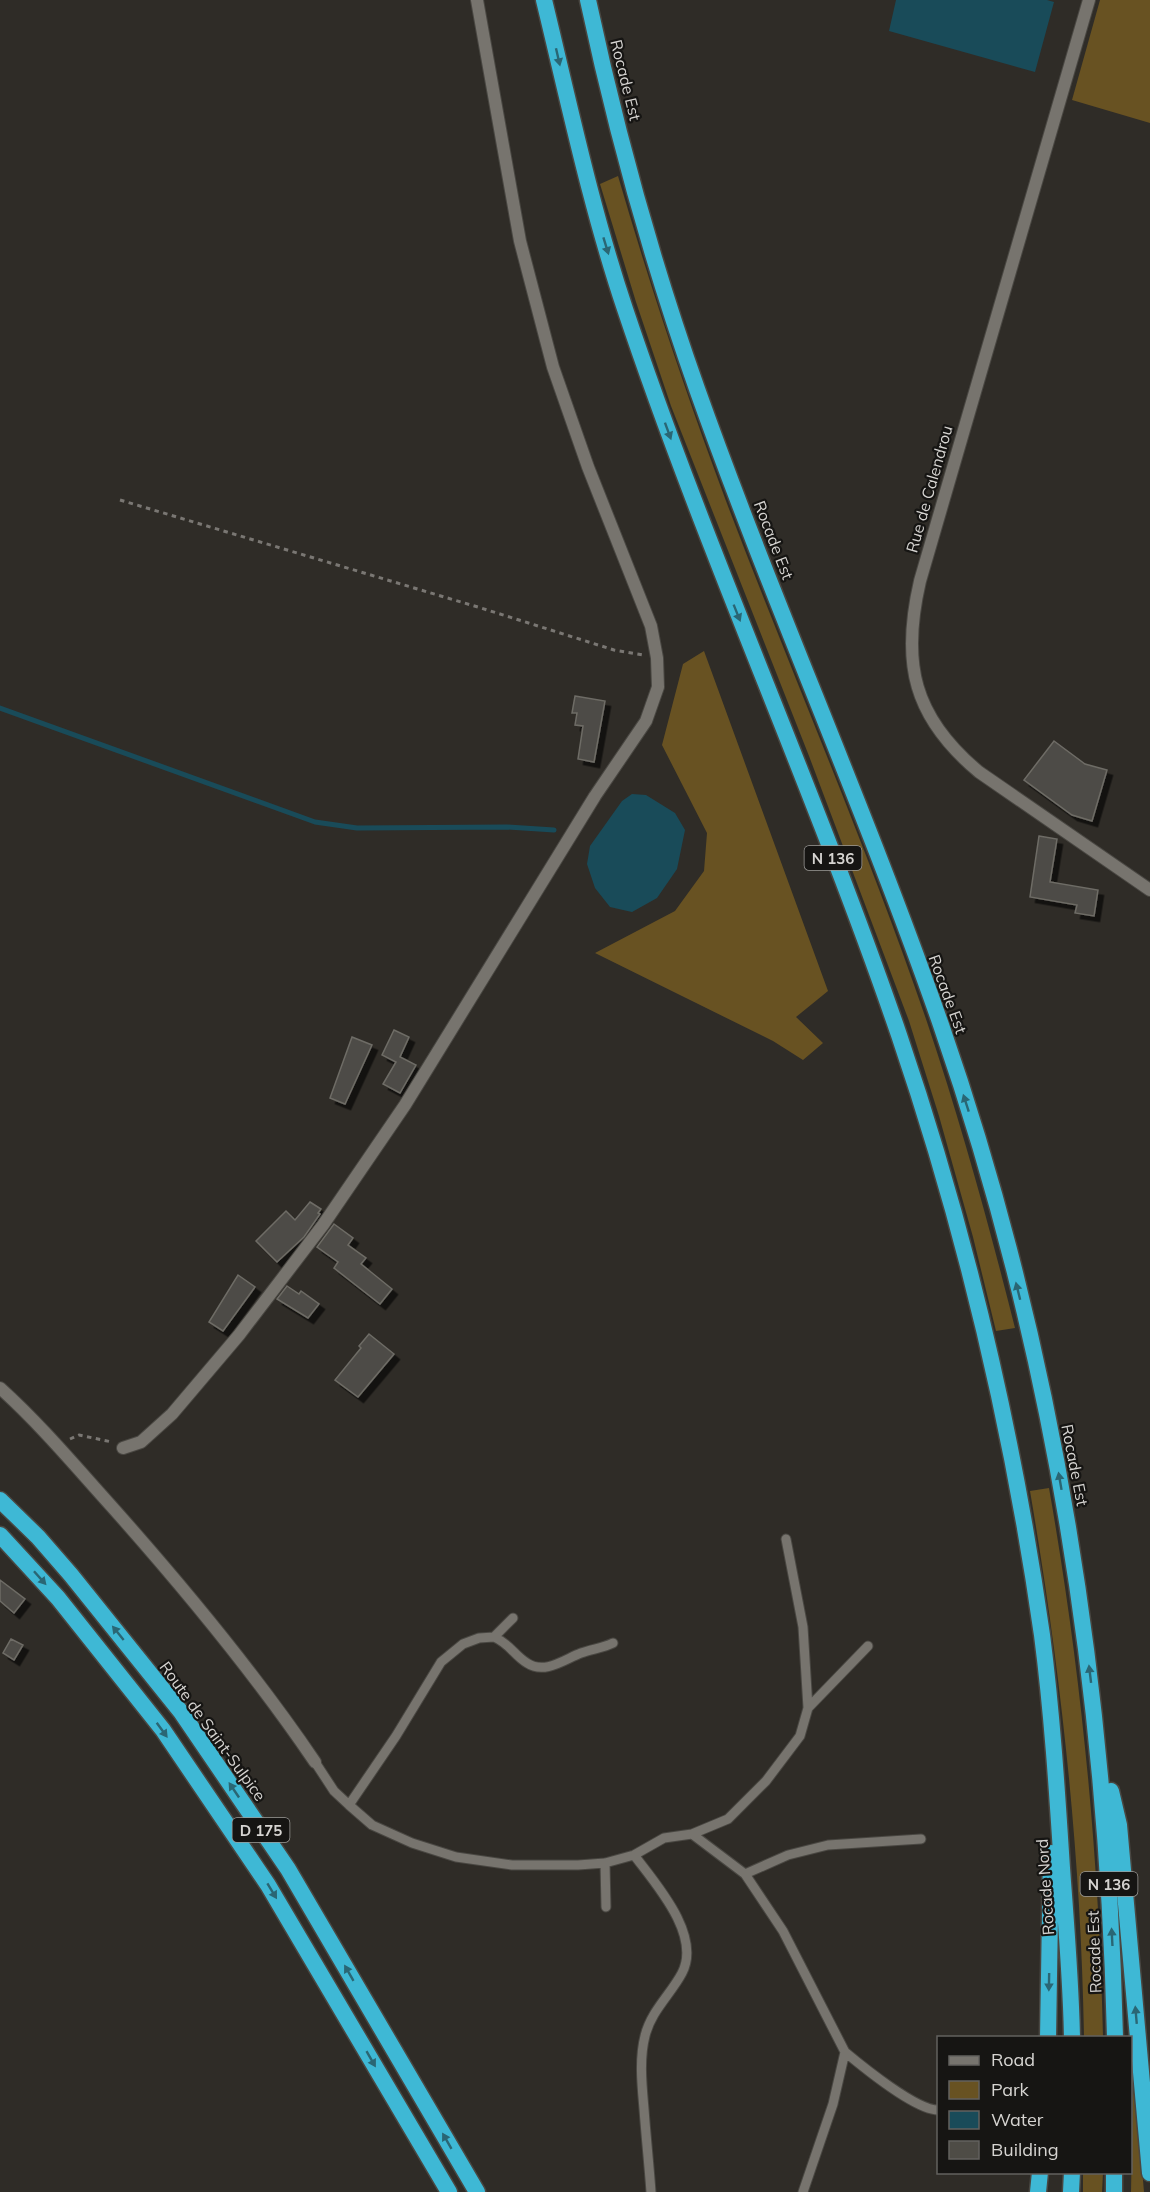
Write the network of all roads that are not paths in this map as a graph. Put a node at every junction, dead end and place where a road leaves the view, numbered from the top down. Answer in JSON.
{"nodes":[{"id":1,"x":477,"y":0,"type":"edge"},
{"id":2,"x":544,"y":0,"type":"edge"},
{"id":3,"x":588,"y":0,"type":"edge"},
{"id":4,"x":1089,"y":0,"type":"edge"},
{"id":5,"x":1150,"y":890,"type":"edge"},
{"id":6,"x":0,"y":1388,"type":"edge"},
{"id":7,"x":123,"y":1448,"type":"road end"},
{"id":8,"x":0,"y":1500,"type":"edge"},
{"id":9,"x":0,"y":1535,"type":"edge"},
{"id":10,"x":786,"y":1539,"type":"dead end"},
{"id":11,"x":513,"y":1618,"type":"dead end"},
{"id":12,"x":494,"y":1637,"type":"junction"},
{"id":13,"x":613,"y":1643,"type":"dead end"},
{"id":14,"x":868,"y":1646,"type":"dead end"},
{"id":15,"x":808,"y":1708,"type":"junction"},
{"id":16,"x":1097,"y":1732,"type":"junction"},
{"id":17,"x":1053,"y":1735,"type":"junction"},
{"id":18,"x":315,"y":1762,"type":"joint"},
{"id":19,"x":349,"y":1805,"type":"junction"},
{"id":20,"x":692,"y":1834,"type":"junction"},
{"id":21,"x":921,"y":1839,"type":"dead end"},
{"id":22,"x":634,"y":1855,"type":"junction"},
{"id":23,"x":605,"y":1863,"type":"junction"},
{"id":24,"x":745,"y":1874,"type":"junction"},
{"id":25,"x":606,"y":1907,"type":"dead end"},
{"id":26,"x":1048,"y":2036,"type":"edge"},
{"id":27,"x":1072,"y":2036,"type":"edge"},
{"id":28,"x":1115,"y":2036,"type":"edge"},
{"id":29,"x":845,"y":2052,"type":"junction"},
{"id":30,"x":937,"y":2110,"type":"edge"},
{"id":31,"x":1150,"y":2173,"type":"edge"},
{"id":32,"x":1040,"y":2174,"type":"edge"},
{"id":33,"x":1072,"y":2174,"type":"edge"},
{"id":34,"x":1114,"y":2174,"type":"edge"},
{"id":35,"x":650,"y":2187,"type":"edge"},
{"id":36,"x":448,"y":2192,"type":"edge"},
{"id":37,"x":477,"y":2192,"type":"edge"},
{"id":38,"x":659,"y":2192,"type":"edge"},
{"id":39,"x":803,"y":2192,"type":"edge"},
{"id":40,"x":1038,"y":2192,"type":"edge"},
{"id":41,"x":1071,"y":2192,"type":"edge"},
{"id":42,"x":1114,"y":2192,"type":"edge"}],
"edges":[{"from":1,"to":7,"type":"street"},
{"from":2,"to":17,"type":"highway","number":"N 136","one_way":true},
{"from":16,"to":3,"type":"highway","name":"Rocade Est","number":"N 136","one_way":true},
{"from":4,"to":5,"type":"street","name":"Rue de Calendrou"},
{"from":6,"to":18,"type":"street"},
{"from":37,"to":8,"type":"highway","name":"Route de Saint-Sulpice","number":"D 175","one_way":true},
{"from":9,"to":36,"type":"highway","number":"D 175","one_way":true},
{"from":10,"to":15,"type":"lane"},
{"from":11,"to":12,"type":"lane"},
{"from":12,"to":13,"type":"lane"},
{"from":12,"to":19,"type":"lane"},
{"from":14,"to":15,"type":"lane"},
{"from":15,"to":20,"type":"lane"},
{"from":28,"to":16,"type":"highway","name":"Rocade Est","number":"N 136","one_way":true},
{"from":31,"to":16,"type":"highway","one_way":true},
{"from":17,"to":26,"type":"highway","one_way":true},
{"from":17,"to":27,"type":"highway","name":"Rocade Nord","number":"N 136"},
{"from":18,"to":19,"type":"lane"},
{"from":19,"to":23,"type":"lane"},
{"from":20,"to":22,"type":"lane"},
{"from":20,"to":24,"type":"lane"},
{"from":21,"to":24,"type":"lane"},
{"from":22,"to":23,"type":"lane"},
{"from":22,"to":35,"type":"lane"},
{"from":23,"to":25,"type":"lane"},
{"from":24,"to":29,"type":"lane"},
{"from":29,"to":30,"type":"lane"},
{"from":29,"to":39,"type":"lane"},
{"from":32,"to":40,"type":"highway"},
{"from":33,"to":41,"type":"highway"},
{"from":34,"to":42,"type":"highway"},
{"from":35,"to":38,"type":"lane"}]}
